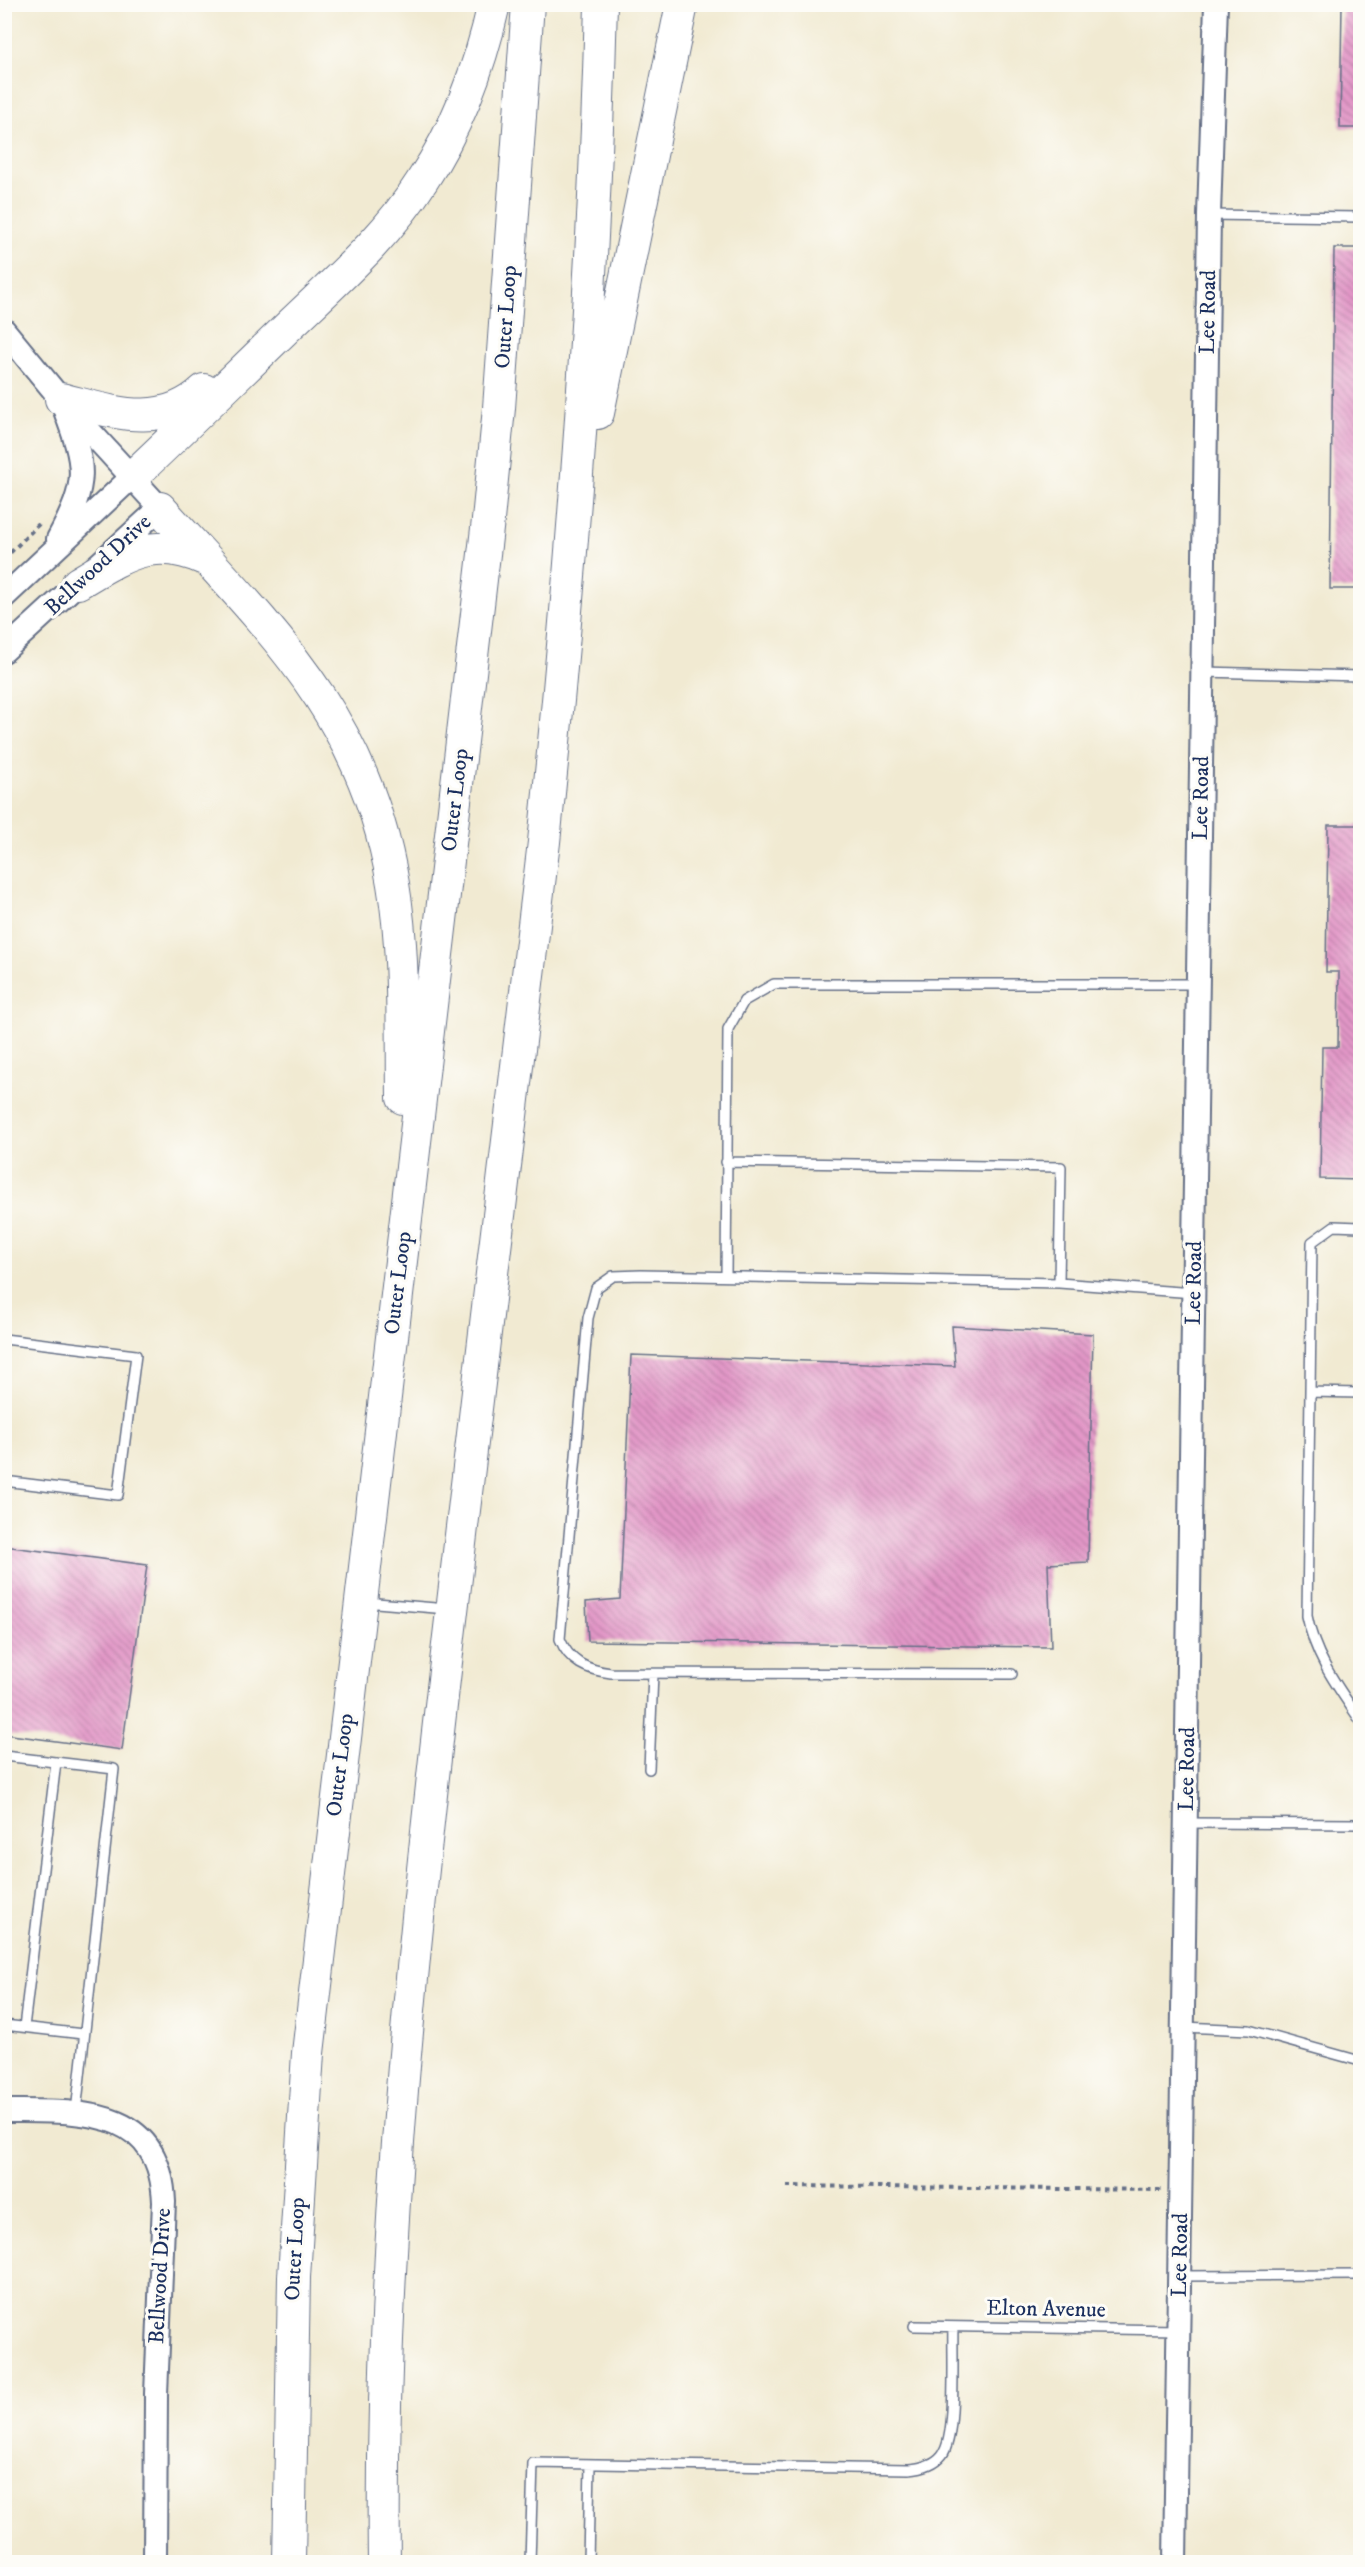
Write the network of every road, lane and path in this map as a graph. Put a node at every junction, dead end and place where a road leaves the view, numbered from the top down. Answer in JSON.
{"nodes":[{"id":1,"x":494,"y":4,"type":"edge"},
{"id":2,"x":528,"y":4,"type":"edge"},
{"id":3,"x":601,"y":4,"type":"edge"},
{"id":4,"x":682,"y":4,"type":"edge"},
{"id":5,"x":1216,"y":4,"type":"edge"},
{"id":6,"x":1209,"y":215,"type":"junction"},
{"id":7,"x":1360,"y":217,"type":"edge"},
{"id":8,"x":349,"y":269,"type":"junction"},
{"id":9,"x":4,"y":330,"type":"edge"},
{"id":10,"x":61,"y":399,"type":"junction"},
{"id":11,"x":132,"y":477,"type":"junction"},
{"id":12,"x":160,"y":508,"type":"junction"},
{"id":13,"x":39,"y":524,"type":"dead end"},
{"id":14,"x":572,"y":547,"type":"junction"},
{"id":15,"x":49,"y":555,"type":"junction"},
{"id":16,"x":4,"y":559,"type":"edge"},
{"id":17,"x":208,"y":560,"type":"junction"},
{"id":18,"x":78,"y":583,"type":"junction"},
{"id":19,"x":4,"y":597,"type":"edge"},
{"id":20,"x":4,"y":651,"type":"edge"},
{"id":21,"x":1203,"y":672,"type":"junction"},
{"id":22,"x":1360,"y":676,"type":"edge"},
{"id":23,"x":1198,"y":984,"type":"junction"},
{"id":24,"x":726,"y":1162,"type":"junction"},
{"id":25,"x":1360,"y":1227,"type":"edge"},
{"id":26,"x":400,"y":1258,"type":"junction"},
{"id":27,"x":726,"y":1276,"type":"junction"},
{"id":28,"x":1059,"y":1283,"type":"junction"},
{"id":29,"x":1194,"y":1293,"type":"junction"},
{"id":30,"x":4,"y":1339,"type":"edge"},
{"id":31,"x":1310,"y":1392,"type":"junction"},
{"id":32,"x":1360,"y":1393,"type":"edge"},
{"id":33,"x":4,"y":1481,"type":"edge"},
{"id":34,"x":359,"y":1602,"type":"junction"},
{"id":35,"x":452,"y":1609,"type":"junction"},
{"id":36,"x":653,"y":1674,"type":"junction"},
{"id":37,"x":1012,"y":1674,"type":"dead end"},
{"id":38,"x":1360,"y":1720,"type":"edge"},
{"id":39,"x":4,"y":1756,"type":"edge"},
{"id":40,"x":56,"y":1762,"type":"junction"},
{"id":41,"x":650,"y":1769,"type":"dead end"},
{"id":42,"x":1186,"y":1823,"type":"junction"},
{"id":43,"x":1360,"y":1824,"type":"edge"},
{"id":44,"x":4,"y":2025,"type":"edge"},
{"id":45,"x":24,"y":2027,"type":"junction"},
{"id":46,"x":1183,"y":2027,"type":"junction"},
{"id":47,"x":82,"y":2034,"type":"junction"},
{"id":48,"x":1360,"y":2061,"type":"edge"},
{"id":49,"x":4,"y":2111,"type":"edge"},
{"id":50,"x":76,"y":2112,"type":"junction"},
{"id":51,"x":787,"y":2186,"type":"dead end"},
{"id":52,"x":1180,"y":2191,"type":"junction"},
{"id":53,"x":1360,"y":2275,"type":"edge"},
{"id":54,"x":1179,"y":2276,"type":"junction"},
{"id":55,"x":914,"y":2326,"type":"dead end"},
{"id":56,"x":953,"y":2327,"type":"junction"},
{"id":57,"x":1179,"y":2330,"type":"junction"},
{"id":58,"x":590,"y":2464,"type":"junction"},
{"id":59,"x":155,"y":2562,"type":"edge"},
{"id":60,"x":289,"y":2562,"type":"edge"},
{"id":61,"x":384,"y":2562,"type":"edge"},
{"id":62,"x":530,"y":2562,"type":"edge"},
{"id":63,"x":588,"y":2562,"type":"edge"},
{"id":64,"x":1175,"y":2562,"type":"edge"}],
"edges":[{"from":1,"to":8,"type":"highway"},
{"from":2,"to":26,"type":"highway","name":"Outer Loop"},
{"from":3,"to":14,"type":"highway"},
{"from":4,"to":14,"type":"highway"},
{"from":5,"to":6,"type":"street","name":"Lee Road"},
{"from":6,"to":7,"type":"lane"},
{"from":6,"to":21,"type":"street","name":"Lee Road"},
{"from":8,"to":10,"type":"highway"},
{"from":8,"to":11,"type":"highway"},
{"from":9,"to":10,"type":"street","name":"Bellwood Drive"},
{"from":10,"to":11,"type":"street","name":"Bellwood Drive"},
{"from":10,"to":15,"type":"street"},
{"from":11,"to":12,"type":"street","name":"Bellwood Drive"},
{"from":11,"to":15,"type":"street","name":"Bellwood Drive"},
{"from":12,"to":17,"type":"highway"},
{"from":12,"to":18,"type":"street","name":"Bellwood Drive"},
{"from":13,"to":16,"type":"path"},
{"from":14,"to":35,"type":"highway"},
{"from":15,"to":19,"type":"street","name":"Bellwood Drive"},
{"from":17,"to":18,"type":"highway"},
{"from":17,"to":26,"type":"highway"},
{"from":18,"to":20,"type":"street","name":"Bellwood Drive"},
{"from":21,"to":22,"type":"lane"},
{"from":21,"to":23,"type":"street","name":"Lee Road"},
{"from":23,"to":24,"type":"lane"},
{"from":23,"to":29,"type":"street","name":"Lee Road"},
{"from":24,"to":27,"type":"lane"},
{"from":24,"to":28,"type":"lane"},
{"from":25,"to":31,"type":"lane"},
{"from":26,"to":34,"type":"highway","name":"Outer Loop"},
{"from":27,"to":28,"type":"lane"},
{"from":27,"to":36,"type":"lane"},
{"from":28,"to":29,"type":"lane"},
{"from":29,"to":42,"type":"street","name":"Lee Road"},
{"from":30,"to":33,"type":"lane"},
{"from":31,"to":32,"type":"lane"},
{"from":31,"to":38,"type":"lane"},
{"from":34,"to":35,"type":"lane"},
{"from":34,"to":60,"type":"highway","name":"Outer Loop"},
{"from":35,"to":61,"type":"highway"},
{"from":36,"to":37,"type":"lane"},
{"from":36,"to":41,"type":"lane"},
{"from":39,"to":40,"type":"lane"},
{"from":40,"to":45,"type":"lane"},
{"from":40,"to":47,"type":"lane"},
{"from":42,"to":43,"type":"lane"},
{"from":42,"to":46,"type":"street","name":"Lee Road"},
{"from":44,"to":45,"type":"lane"},
{"from":45,"to":47,"type":"lane"},
{"from":46,"to":48,"type":"lane"},
{"from":46,"to":52,"type":"street","name":"Lee Road"},
{"from":47,"to":50,"type":"lane"},
{"from":49,"to":50,"type":"street","name":"Bellwood Drive"},
{"from":50,"to":59,"type":"street","name":"Bellwood Drive"},
{"from":51,"to":52,"type":"path"},
{"from":52,"to":54,"type":"street","name":"Lee Road"},
{"from":53,"to":54,"type":"lane"},
{"from":54,"to":57,"type":"street","name":"Lee Road"},
{"from":55,"to":56,"type":"lane","name":"Elton Avenue"},
{"from":56,"to":57,"type":"lane","name":"Elton Avenue"},
{"from":56,"to":58,"type":"lane"},
{"from":57,"to":64,"type":"street","name":"Lee Road"},
{"from":58,"to":62,"type":"lane"},
{"from":58,"to":63,"type":"lane"}]}
